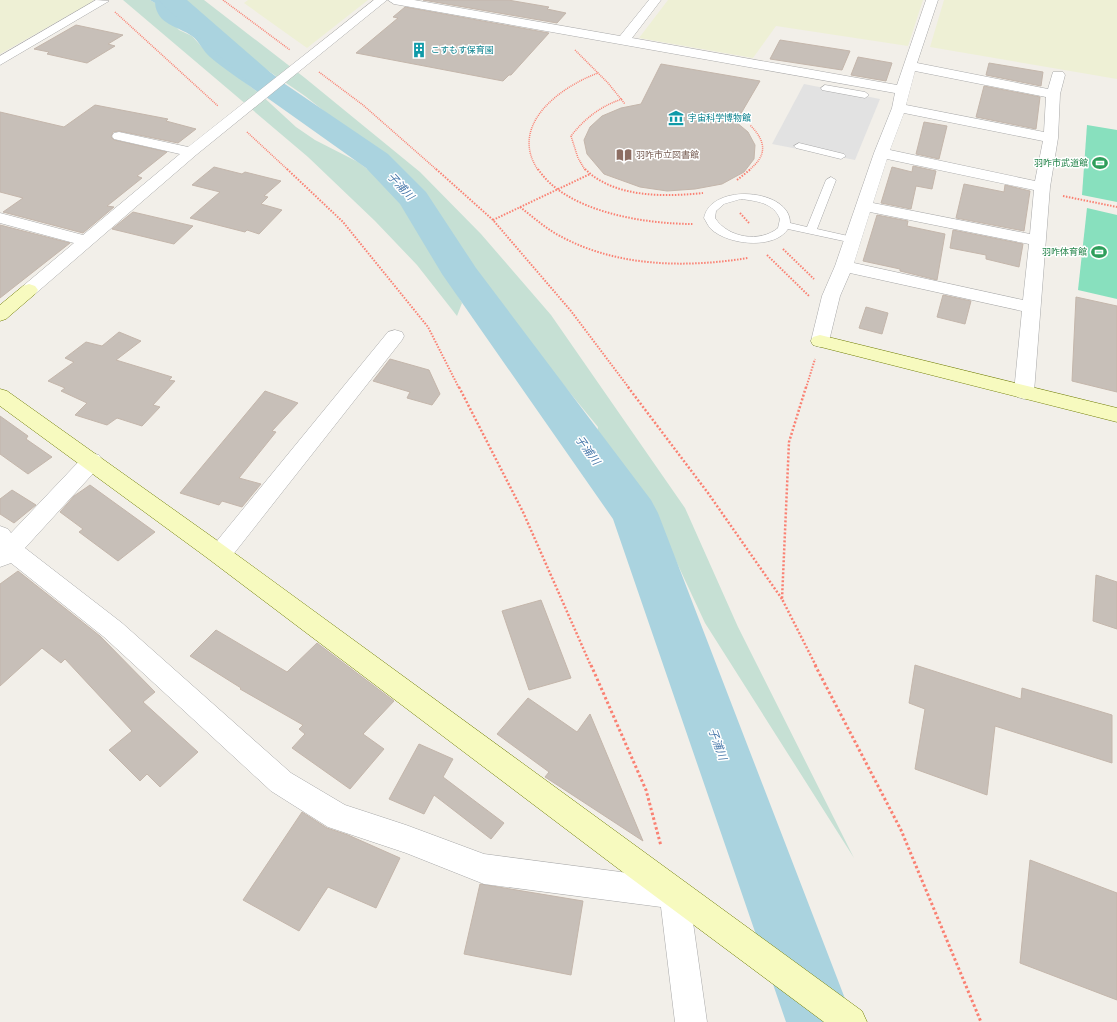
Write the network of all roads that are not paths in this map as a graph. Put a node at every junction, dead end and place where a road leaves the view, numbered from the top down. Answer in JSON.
{"nodes":[{"id":1,"x":381,"y":0,"type":"edge"},
{"id":2,"x":394,"y":0,"type":"edge"},
{"id":3,"x":655,"y":0,"type":"edge"},
{"id":4,"x":932,"y":0,"type":"edge"},
{"id":5,"x":102,"y":1,"type":"edge"},
{"id":6,"x":624,"y":40,"type":"junction"},
{"id":7,"x":0,"y":61,"type":"edge"},
{"id":8,"x":912,"y":66,"type":"junction"},
{"id":9,"x":1058,"y":75,"type":"dead end"},
{"id":10,"x":826,"y":88,"type":"dead end"},
{"id":11,"x":902,"y":90,"type":"junction"},
{"id":12,"x":1053,"y":94,"type":"junction"},
{"id":13,"x":865,"y":95,"type":"dead end"},
{"id":14,"x":899,"y":108,"type":"junction"},
{"id":15,"x":119,"y":136,"type":"dead end"},
{"id":16,"x":1051,"y":138,"type":"junction"},
{"id":17,"x":799,"y":146,"type":"dead end"},
{"id":18,"x":191,"y":152,"type":"junction"},
{"id":19,"x":881,"y":153,"type":"junction"},
{"id":20,"x":841,"y":156,"type":"dead end"},
{"id":21,"x":831,"y":180,"type":"dead end"},
{"id":22,"x":1042,"y":189,"type":"junction"},
{"id":23,"x":864,"y":206,"type":"junction"},
{"id":24,"x":0,"y":218,"type":"edge"},
{"id":25,"x":786,"y":225,"type":"junction"},
{"id":26,"x":811,"y":230,"type":"junction"},
{"id":27,"x":853,"y":240,"type":"junction"},
{"id":28,"x":86,"y":241,"type":"junction"},
{"id":29,"x":1037,"y":241,"type":"junction"},
{"id":30,"x":844,"y":266,"type":"junction"},
{"id":31,"x":1032,"y":308,"type":"junction"},
{"id":32,"x":0,"y":315,"type":"edge"},
{"id":33,"x":395,"y":336,"type":"dead end"},
{"id":34,"x":1024,"y":392,"type":"junction"},
{"id":35,"x":0,"y":396,"type":"edge"},
{"id":36,"x":1117,"y":414,"type":"edge"},
{"id":37,"x":92,"y":461,"type":"junction"},
{"id":38,"x":3,"y":547,"type":"edge"},
{"id":39,"x":220,"y":554,"type":"junction"},
{"id":40,"x":674,"y":894,"type":"junction"},
{"id":41,"x":687,"y":1019,"type":"edge"},
{"id":42,"x":851,"y":1022,"type":"edge"}],
"edges":[{"from":1,"to":18,"type":"street"},
{"from":2,"to":6,"type":"street"},
{"from":3,"to":6,"type":"street"},
{"from":4,"to":8,"type":"street"},
{"from":5,"to":7,"type":"street"},
{"from":6,"to":11,"type":"street"},
{"from":8,"to":11,"type":"street"},
{"from":8,"to":12,"type":"street"},
{"from":9,"to":12,"type":"street"},
{"from":10,"to":13,"type":"lane"},
{"from":11,"to":14,"type":"street"},
{"from":12,"to":16,"type":"street"},
{"from":14,"to":16,"type":"street"},
{"from":14,"to":19,"type":"street"},
{"from":15,"to":18,"type":"street"},
{"from":16,"to":22,"type":"street"},
{"from":17,"to":20,"type":"lane"},
{"from":18,"to":28,"type":"street"},
{"from":19,"to":22,"type":"street"},
{"from":19,"to":23,"type":"street"},
{"from":21,"to":26,"type":"lane"},
{"from":22,"to":29,"type":"street"},
{"from":23,"to":27,"type":"street"},
{"from":23,"to":29,"type":"street"},
{"from":24,"to":28,"type":"street"},
{"from":25,"to":25,"type":"lane"},
{"from":25,"to":26,"type":"lane"},
{"from":26,"to":27,"type":"lane"},
{"from":27,"to":30,"type":"street"},
{"from":28,"to":32,"type":"street"},
{"from":29,"to":31,"type":"street"},
{"from":30,"to":31,"type":"street"},
{"from":30,"to":34,"type":"street"},
{"from":31,"to":34,"type":"street"},
{"from":33,"to":39,"type":"street"},
{"from":34,"to":36,"type":"street"},
{"from":35,"to":37,"type":"street"},
{"from":37,"to":38,"type":"street"},
{"from":37,"to":39,"type":"street"},
{"from":38,"to":40,"type":"street"},
{"from":39,"to":40,"type":"street"},
{"from":40,"to":41,"type":"street"},
{"from":40,"to":42,"type":"street"}]}
